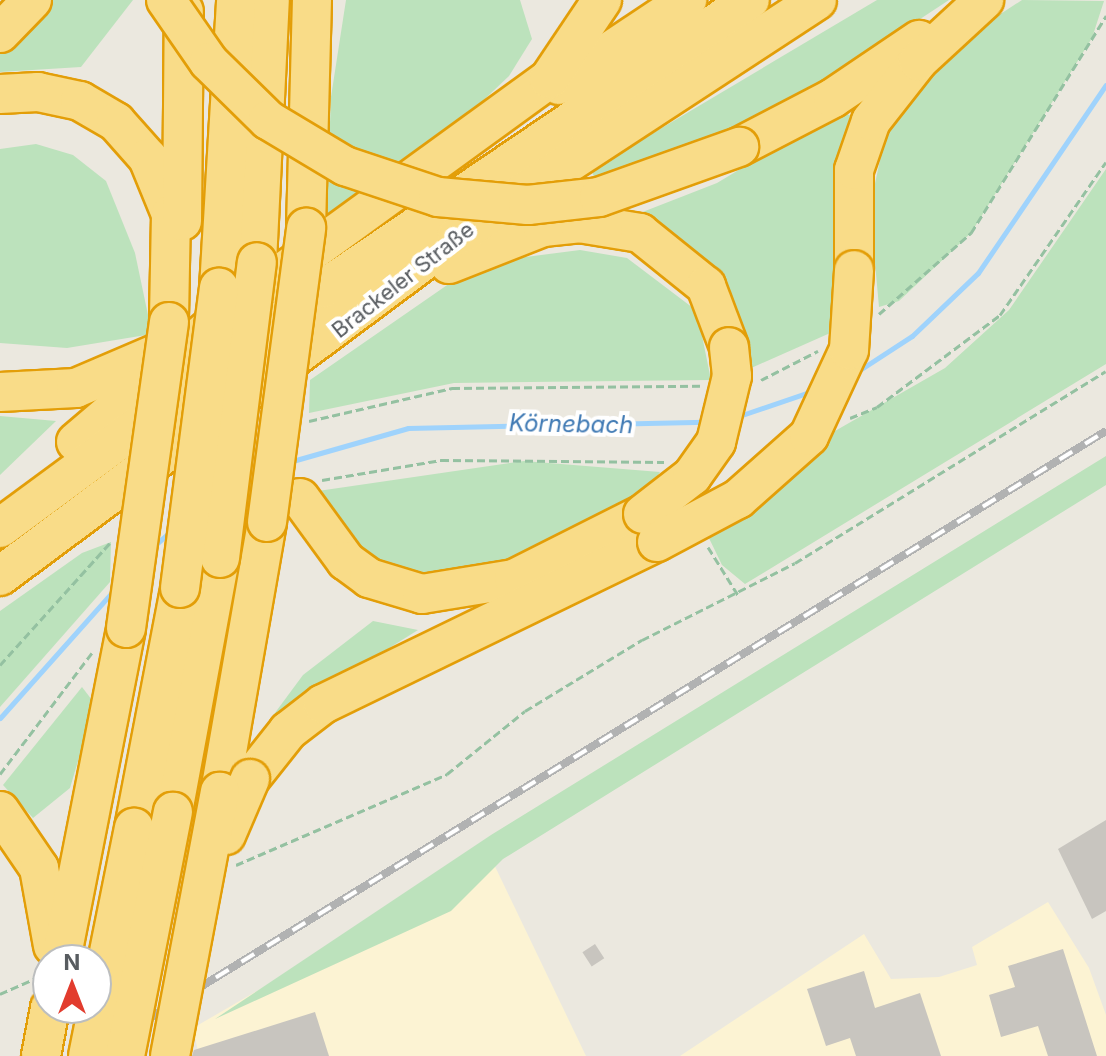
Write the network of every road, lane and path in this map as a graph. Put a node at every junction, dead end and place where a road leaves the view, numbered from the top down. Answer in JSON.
{"nodes":[{"id":1,"x":32,"y":0,"type":"edge"},
{"id":2,"x":166,"y":0,"type":"edge"},
{"id":3,"x":183,"y":0,"type":"edge"},
{"id":4,"x":236,"y":0,"type":"edge"},
{"id":5,"x":270,"y":0,"type":"edge"},
{"id":6,"x":312,"y":0,"type":"edge"},
{"id":7,"x":321,"y":0,"type":"edge"},
{"id":8,"x":602,"y":0,"type":"edge"},
{"id":9,"x":687,"y":0,"type":"edge"},
{"id":10,"x":750,"y":0,"type":"edge"},
{"id":11,"x":817,"y":0,"type":"edge"},
{"id":12,"x":983,"y":0,"type":"edge"},
{"id":13,"x":1106,"y":16,"type":"edge"},
{"id":14,"x":0,"y":33,"type":"edge"},
{"id":15,"x":314,"y":43,"type":"junction"},
{"id":16,"x":0,"y":94,"type":"edge"},
{"id":17,"x":507,"y":112,"type":"junction"},
{"id":18,"x":1106,"y":162,"type":"edge"},
{"id":19,"x":386,"y":295,"type":"junction"},
{"id":20,"x":225,"y":299,"type":"junction"},
{"id":21,"x":875,"y":316,"type":"dead end"},
{"id":22,"x":169,"y":322,"type":"junction"},
{"id":23,"x":828,"y":346,"type":"dead end"},
{"id":24,"x":1106,"y":371,"type":"edge"},
{"id":25,"x":745,"y":382,"type":"dead end"},
{"id":26,"x":716,"y":384,"type":"dead end"},
{"id":27,"x":0,"y":392,"type":"edge"},
{"id":28,"x":294,"y":407,"type":"junction"},
{"id":29,"x":840,"y":422,"type":"dead end"},
{"id":30,"x":674,"y":462,"type":"dead end"},
{"id":31,"x":309,"y":489,"type":"junction"},
{"id":32,"x":0,"y":503,"type":"edge"},
{"id":33,"x":0,"y":528,"type":"edge"},
{"id":34,"x":650,"y":528,"type":"junction"},
{"id":35,"x":123,"y":532,"type":"dead end"},
{"id":36,"x":0,"y":576,"type":"edge"},
{"id":37,"x":93,"y":651,"type":"dead end"},
{"id":38,"x":0,"y":665,"type":"edge"},
{"id":39,"x":0,"y":774,"type":"edge"},
{"id":40,"x":235,"y":785,"type":"junction"},
{"id":41,"x":9,"y":821,"type":"edge"},
{"id":42,"x":221,"y":874,"type":"dead end"},
{"id":43,"x":51,"y":944,"type":"edge"},
{"id":44,"x":64,"y":944,"type":"edge"},
{"id":45,"x":32,"y":979,"type":"edge"},
{"id":46,"x":0,"y":994,"type":"edge"},
{"id":47,"x":47,"y":1024,"type":"edge"},
{"id":48,"x":41,"y":1056,"type":"edge"},
{"id":49,"x":88,"y":1056,"type":"edge"},
{"id":50,"x":125,"y":1056,"type":"edge"},
{"id":51,"x":170,"y":1056,"type":"edge"}],
"edges":[{"from":1,"to":14,"type":"highway"},
{"from":2,"to":12,"type":"highway","bridge":true},
{"from":3,"to":22,"type":"highway"},
{"from":4,"to":20,"type":"highway"},
{"from":5,"to":50,"type":"highway","bridge":true},
{"from":6,"to":15,"type":"highway"},
{"from":7,"to":15,"type":"highway"},
{"from":8,"to":17,"type":"highway"},
{"from":9,"to":17,"type":"highway"},
{"from":10,"to":33,"type":"highway","name":"Brackeler Straße"},
{"from":11,"to":19,"type":"highway","name":"Brackeler Straße"},
{"from":12,"to":34,"type":"highway","bridge":true},
{"from":13,"to":21,"type":"path"},
{"from":15,"to":28,"type":"highway","bridge":true},
{"from":16,"to":22,"type":"highway"},
{"from":17,"to":20,"type":"highway"},
{"from":18,"to":29,"type":"path"},
{"from":19,"to":34,"type":"highway","bridge":true},
{"from":19,"to":36,"type":"highway","name":"Brackeler Straße"},
{"from":20,"to":27,"type":"highway"},
{"from":20,"to":32,"type":"highway"},
{"from":20,"to":49,"type":"highway","bridge":true},
{"from":22,"to":44,"type":"highway","bridge":true},
{"from":23,"to":25,"type":"path"},
{"from":24,"to":42,"type":"path"},
{"from":26,"to":28,"type":"path"},
{"from":28,"to":31,"type":"highway"},
{"from":28,"to":40,"type":"highway","bridge":true},
{"from":30,"to":31,"type":"path"},
{"from":31,"to":34,"type":"highway"},
{"from":34,"to":40,"type":"highway"},
{"from":35,"to":38,"type":"path"},
{"from":37,"to":39,"type":"path"},
{"from":40,"to":51,"type":"highway","bridge":true},
{"from":41,"to":43,"type":"highway"},
{"from":45,"to":46,"type":"path"},
{"from":47,"to":48,"type":"highway"}]}
